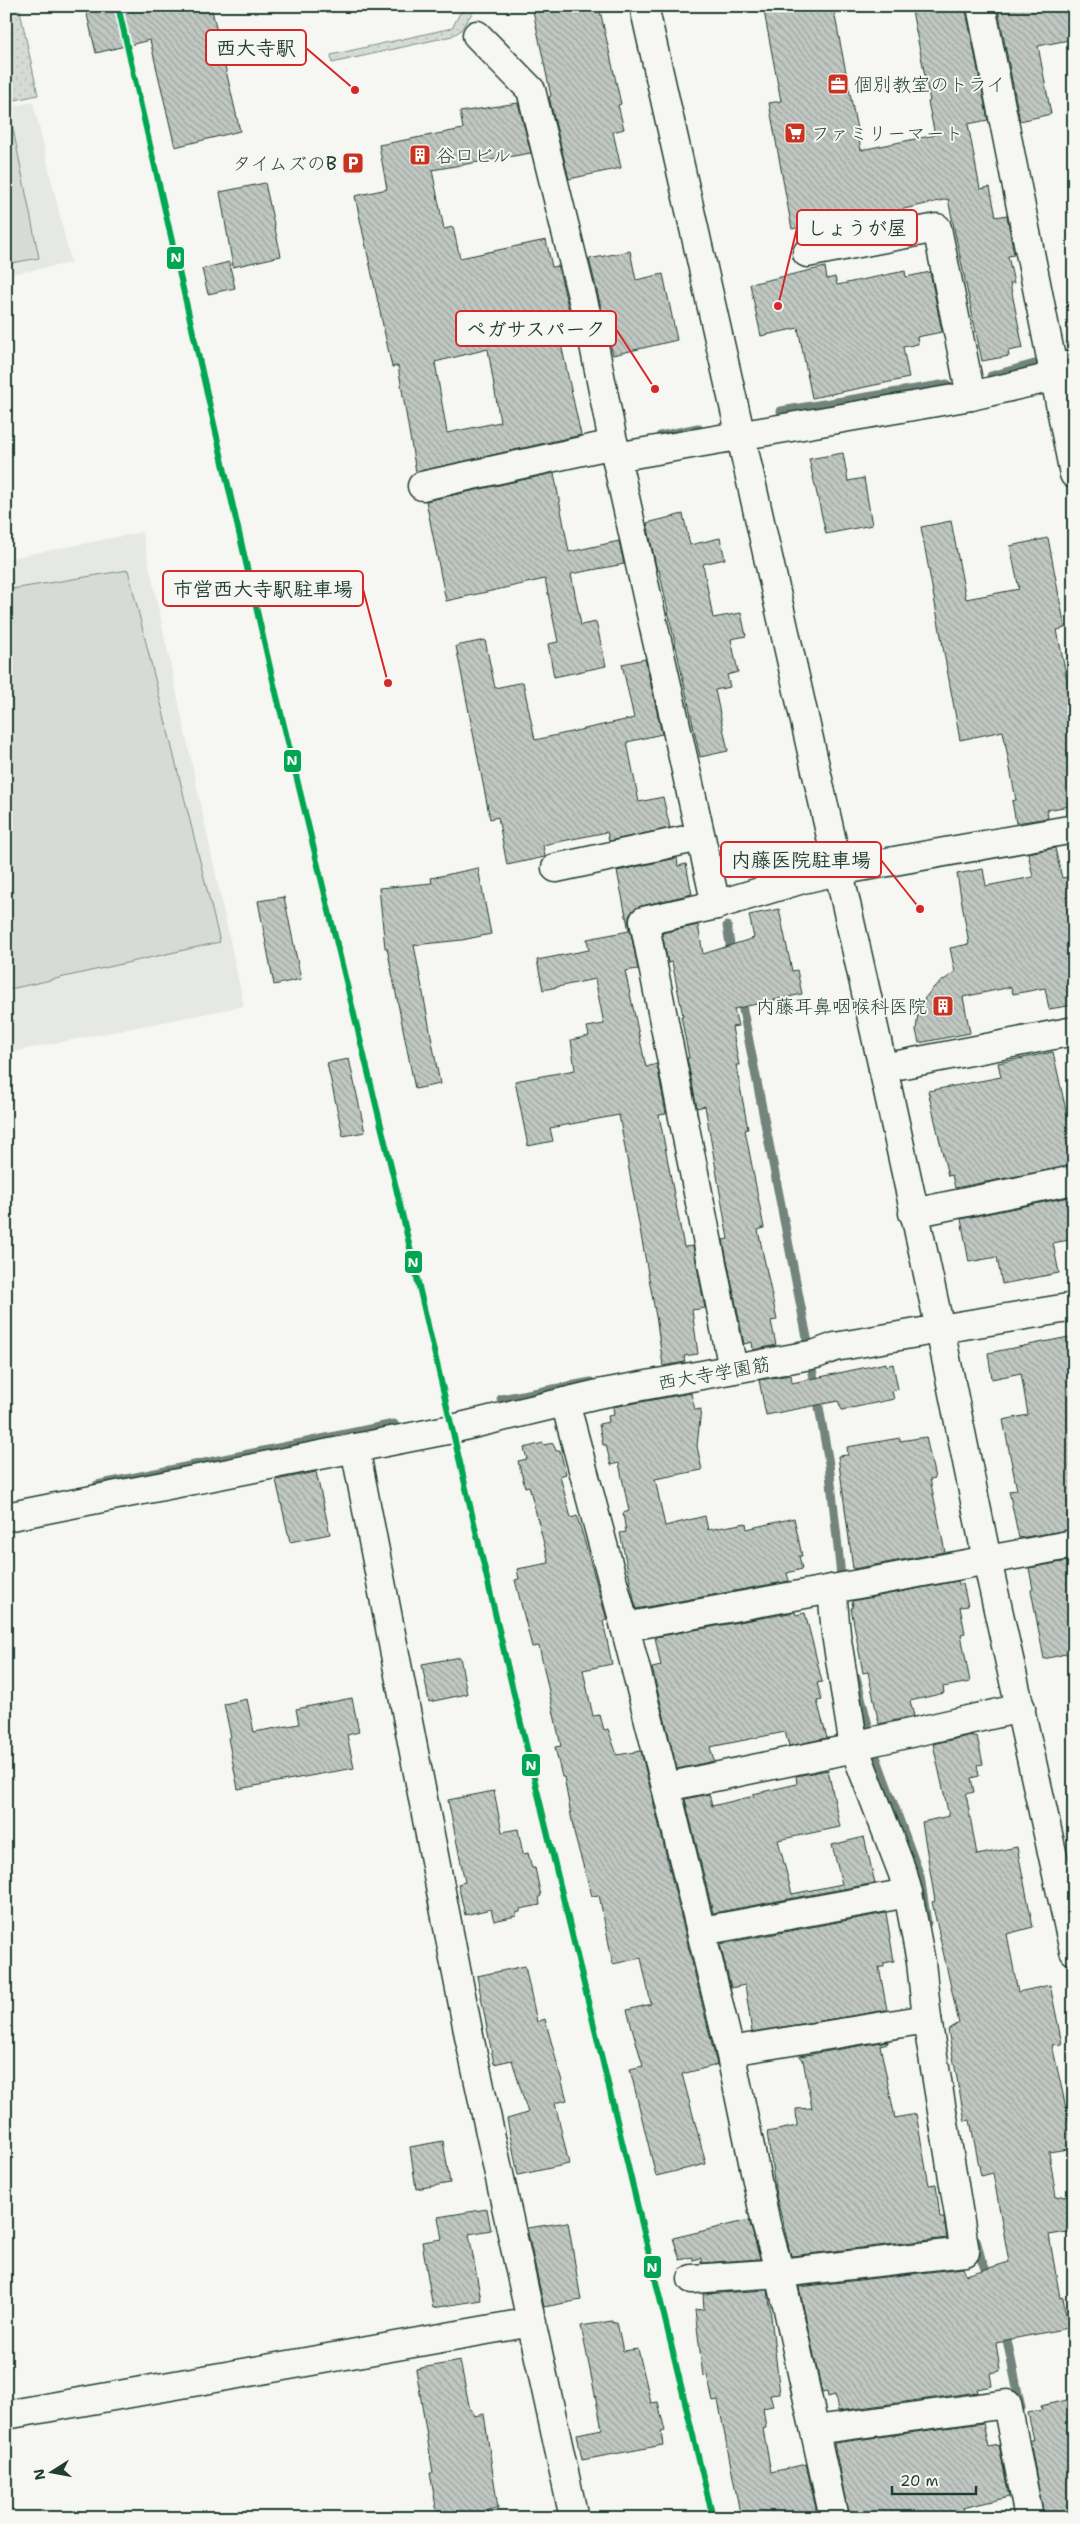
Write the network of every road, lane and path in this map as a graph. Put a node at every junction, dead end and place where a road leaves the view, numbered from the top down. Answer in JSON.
{"nodes":[{"id":1,"x":644,"y":6,"type":"edge"},
{"id":2,"x":981,"y":6,"type":"edge"},
{"id":3,"x":477,"y":35,"type":"dead end"},
{"id":4,"x":807,"y":253,"type":"dead end"},
{"id":5,"x":1059,"y":370,"type":"edge"},
{"id":6,"x":971,"y":396,"type":"junction"},
{"id":7,"x":742,"y":434,"type":"junction"},
{"id":8,"x":615,"y":451,"type":"junction"},
{"id":9,"x":1074,"y":474,"type":"edge"},
{"id":10,"x":422,"y":486,"type":"dead end"},
{"id":11,"x":1074,"y":829,"type":"edge"},
{"id":12,"x":700,"y":837,"type":"junction"},
{"id":13,"x":556,"y":868,"type":"dead end"},
{"id":14,"x":838,"y":871,"type":"junction"},
{"id":15,"x":716,"y":905,"type":"junction"},
{"id":16,"x":1074,"y":1031,"type":"edge"},
{"id":17,"x":883,"y":1068,"type":"junction"},
{"id":18,"x":1074,"y":1180,"type":"edge"},
{"id":19,"x":914,"y":1213,"type":"junction"},
{"id":20,"x":1074,"y":1308,"type":"edge"},
{"id":21,"x":940,"y":1329,"type":"junction"},
{"id":22,"x":733,"y":1369,"type":"junction"},
{"id":23,"x":565,"y":1402,"type":"junction"},
{"id":24,"x":355,"y":1448,"type":"junction"},
{"id":25,"x":6,"y":1517,"type":"edge"},
{"id":26,"x":1074,"y":1544,"type":"edge"},
{"id":27,"x":987,"y":1560,"type":"junction"},
{"id":28,"x":840,"y":1588,"type":"junction"},
{"id":29,"x":625,"y":1627,"type":"junction"},
{"id":30,"x":1021,"y":1708,"type":"junction"},
{"id":31,"x":866,"y":1743,"type":"junction"},
{"id":32,"x":666,"y":1787,"type":"junction"},
{"id":33,"x":908,"y":1893,"type":"junction"},
{"id":34,"x":702,"y":1931,"type":"junction"},
{"id":35,"x":1074,"y":1951,"type":"edge"},
{"id":36,"x":927,"y":2020,"type":"junction"},
{"id":37,"x":730,"y":2051,"type":"junction"},
{"id":38,"x":780,"y":2273,"type":"junction"},
{"id":39,"x":692,"y":2279,"type":"dead end"},
{"id":40,"x":532,"y":2322,"type":"junction"},
{"id":41,"x":6,"y":2415,"type":"edge"},
{"id":42,"x":815,"y":2430,"type":"junction"},
{"id":43,"x":574,"y":2518,"type":"edge"},
{"id":44,"x":834,"y":2518,"type":"edge"},
{"id":45,"x":1029,"y":2518,"type":"edge"}],
"edges":[{"from":1,"to":7,"type":"street"},
{"from":2,"to":5,"type":"street"},
{"from":3,"to":8,"type":"street"},
{"from":4,"to":6,"type":"street"},
{"from":5,"to":6,"type":"street"},
{"from":5,"to":9,"type":"street"},
{"from":6,"to":7,"type":"street"},
{"from":7,"to":8,"type":"street"},
{"from":7,"to":14,"type":"street"},
{"from":8,"to":10,"type":"street"},
{"from":8,"to":12,"type":"street"},
{"from":11,"to":14,"type":"street"},
{"from":12,"to":13,"type":"street"},
{"from":12,"to":15,"type":"street"},
{"from":14,"to":15,"type":"street"},
{"from":14,"to":17,"type":"street"},
{"from":15,"to":22,"type":"street"},
{"from":16,"to":17,"type":"street"},
{"from":17,"to":19,"type":"street"},
{"from":18,"to":19,"type":"street"},
{"from":19,"to":21,"type":"street"},
{"from":20,"to":21,"type":"street","name":"西大寺学園筋"},
{"from":21,"to":22,"type":"street","name":"西大寺学園筋"},
{"from":21,"to":27,"type":"street"},
{"from":22,"to":23,"type":"street","name":"西大寺学園筋"},
{"from":23,"to":24,"type":"street","name":"西大寺学園筋"},
{"from":23,"to":29,"type":"street"},
{"from":24,"to":25,"type":"street","name":"西大寺学園筋"},
{"from":24,"to":40,"type":"street"},
{"from":26,"to":27,"type":"street"},
{"from":27,"to":28,"type":"street"},
{"from":27,"to":30,"type":"street"},
{"from":28,"to":29,"type":"street"},
{"from":28,"to":31,"type":"street"},
{"from":29,"to":32,"type":"street"},
{"from":30,"to":31,"type":"street"},
{"from":30,"to":35,"type":"street"},
{"from":31,"to":32,"type":"street"},
{"from":31,"to":33,"type":"street"},
{"from":32,"to":34,"type":"street"},
{"from":33,"to":34,"type":"street"},
{"from":33,"to":36,"type":"street"},
{"from":34,"to":37,"type":"street"},
{"from":36,"to":37,"type":"street"},
{"from":36,"to":38,"type":"street"},
{"from":37,"to":38,"type":"street"},
{"from":38,"to":39,"type":"street"},
{"from":38,"to":42,"type":"street"},
{"from":40,"to":41,"type":"street"},
{"from":40,"to":43,"type":"street"},
{"from":42,"to":44,"type":"street"},
{"from":42,"to":45,"type":"street"}]}
